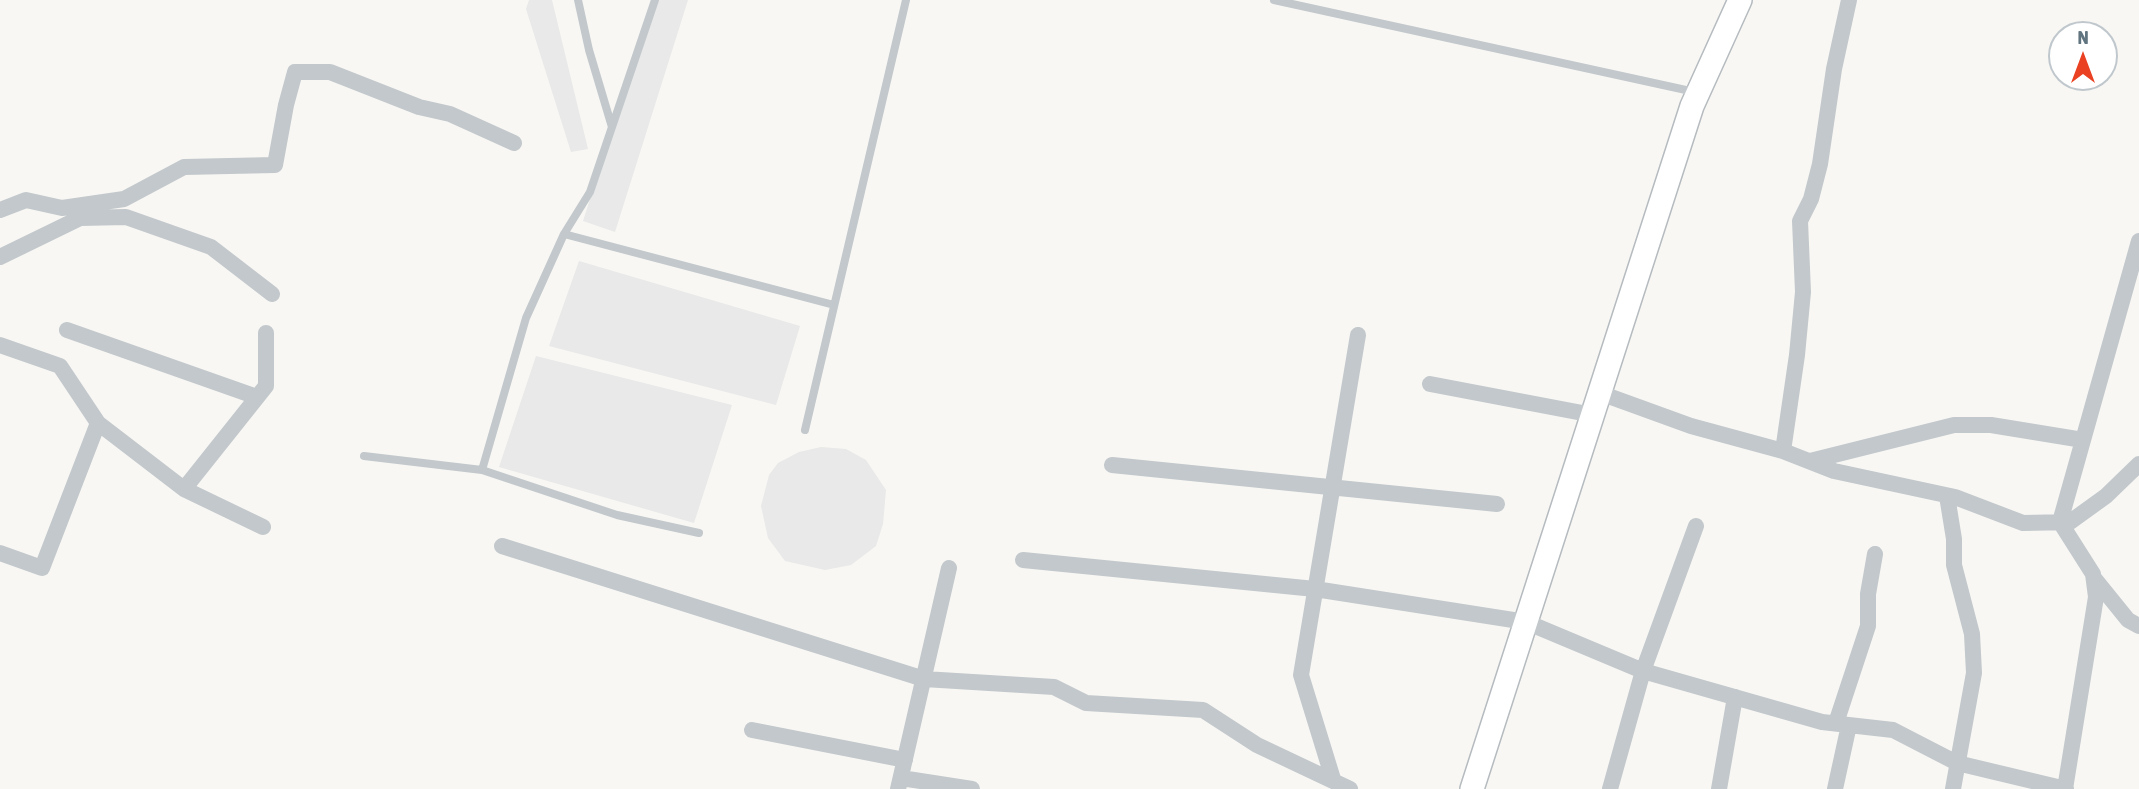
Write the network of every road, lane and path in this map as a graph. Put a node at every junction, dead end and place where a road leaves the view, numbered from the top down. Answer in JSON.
{"nodes":[{"id":1,"x":578,"y":0,"type":"edge"},
{"id":2,"x":655,"y":0,"type":"edge"},
{"id":3,"x":906,"y":0,"type":"edge"},
{"id":4,"x":1274,"y":0,"type":"edge"},
{"id":5,"x":1740,"y":0,"type":"edge"},
{"id":6,"x":1849,"y":0,"type":"edge"},
{"id":7,"x":1698,"y":92,"type":"junction"},
{"id":8,"x":612,"y":127,"type":"junction"},
{"id":9,"x":514,"y":143,"type":"dead end"},
{"id":10,"x":0,"y":210,"type":"edge"},
{"id":11,"x":564,"y":234,"type":"junction"},
{"id":12,"x":2139,"y":241,"type":"edge"},
{"id":13,"x":0,"y":257,"type":"edge"},
{"id":14,"x":272,"y":294,"type":"dead end"},
{"id":15,"x":834,"y":305,"type":"junction"},
{"id":16,"x":67,"y":330,"type":"dead end"},
{"id":17,"x":266,"y":333,"type":"dead end"},
{"id":18,"x":1358,"y":335,"type":"dead end"},
{"id":19,"x":0,"y":345,"type":"edge"},
{"id":20,"x":1430,"y":384,"type":"dead end"},
{"id":21,"x":257,"y":397,"type":"junction"},
{"id":22,"x":1596,"y":404,"type":"junction"},
{"id":23,"x":98,"y":423,"type":"junction"},
{"id":24,"x":805,"y":430,"type":"dead end"},
{"id":25,"x":2083,"y":440,"type":"junction"},
{"id":26,"x":1783,"y":451,"type":"junction"},
{"id":27,"x":365,"y":456,"type":"dead end"},
{"id":28,"x":1810,"y":461,"type":"junction"},
{"id":29,"x":2139,"y":464,"type":"edge"},
{"id":30,"x":1112,"y":466,"type":"dead end"},
{"id":31,"x":482,"y":470,"type":"junction"},
{"id":32,"x":1333,"y":486,"type":"junction"},
{"id":33,"x":184,"y":489,"type":"junction"},
{"id":34,"x":1947,"y":496,"type":"junction"},
{"id":35,"x":1497,"y":504,"type":"dead end"},
{"id":36,"x":2060,"y":522,"type":"junction"},
{"id":37,"x":1696,"y":526,"type":"dead end"},
{"id":38,"x":263,"y":527,"type":"dead end"},
{"id":39,"x":699,"y":533,"type":"dead end"},
{"id":40,"x":502,"y":546,"type":"dead end"},
{"id":41,"x":0,"y":553,"type":"edge"},
{"id":42,"x":1875,"y":554,"type":"dead end"},
{"id":43,"x":1023,"y":560,"type":"dead end"},
{"id":44,"x":949,"y":568,"type":"dead end"},
{"id":45,"x":2094,"y":578,"type":"junction"},
{"id":46,"x":1315,"y":589,"type":"junction"},
{"id":47,"x":1525,"y":622,"type":"junction"},
{"id":48,"x":2139,"y":626,"type":"edge"},
{"id":49,"x":1643,"y":671,"type":"junction"},
{"id":50,"x":924,"y":679,"type":"junction"},
{"id":51,"x":1735,"y":697,"type":"junction"},
{"id":52,"x":1842,"y":724,"type":"junction"},
{"id":53,"x":752,"y":730,"type":"dead end"},
{"id":54,"x":905,"y":760,"type":"junction"},
{"id":55,"x":1957,"y":763,"type":"junction"},
{"id":56,"x":1333,"y":779,"type":"junction"},
{"id":57,"x":899,"y":783,"type":"edge"},
{"id":58,"x":972,"y":789,"type":"edge"},
{"id":59,"x":1350,"y":789,"type":"edge"},
{"id":60,"x":1472,"y":789,"type":"edge"},
{"id":61,"x":1610,"y":789,"type":"edge"},
{"id":62,"x":1719,"y":789,"type":"edge"},
{"id":63,"x":1835,"y":789,"type":"edge"},
{"id":64,"x":1953,"y":789,"type":"edge"},
{"id":65,"x":2065,"y":789,"type":"edge"}],
"edges":[{"from":1,"to":8,"type":"lane"},
{"from":2,"to":8,"type":"lane"},
{"from":3,"to":15,"type":"lane"},
{"from":4,"to":7,"type":"lane"},
{"from":5,"to":7,"type":"street"},
{"from":6,"to":26,"type":"street"},
{"from":7,"to":22,"type":"street"},
{"from":8,"to":11,"type":"lane"},
{"from":9,"to":10,"type":"street"},
{"from":11,"to":15,"type":"lane"},
{"from":11,"to":31,"type":"lane"},
{"from":12,"to":25,"type":"street"},
{"from":13,"to":14,"type":"street"},
{"from":15,"to":24,"type":"lane"},
{"from":16,"to":21,"type":"street"},
{"from":17,"to":21,"type":"street"},
{"from":18,"to":32,"type":"street"},
{"from":19,"to":23,"type":"street"},
{"from":20,"to":22,"type":"street"},
{"from":21,"to":33,"type":"street"},
{"from":22,"to":26,"type":"street"},
{"from":22,"to":47,"type":"street"},
{"from":23,"to":33,"type":"street"},
{"from":23,"to":41,"type":"street"},
{"from":25,"to":28,"type":"street"},
{"from":25,"to":36,"type":"street"},
{"from":26,"to":28,"type":"street"},
{"from":27,"to":31,"type":"lane"},
{"from":28,"to":34,"type":"street"},
{"from":29,"to":36,"type":"street"},
{"from":30,"to":32,"type":"street"},
{"from":31,"to":39,"type":"lane"},
{"from":32,"to":35,"type":"street"},
{"from":32,"to":46,"type":"street"},
{"from":33,"to":38,"type":"street"},
{"from":34,"to":36,"type":"street"},
{"from":34,"to":55,"type":"street"},
{"from":36,"to":45,"type":"street"},
{"from":37,"to":49,"type":"street"},
{"from":40,"to":50,"type":"street"},
{"from":42,"to":52,"type":"street"},
{"from":43,"to":46,"type":"street"},
{"from":44,"to":50,"type":"street"},
{"from":45,"to":48,"type":"street"},
{"from":45,"to":65,"type":"street"},
{"from":46,"to":47,"type":"street"},
{"from":46,"to":56,"type":"street"},
{"from":47,"to":49,"type":"street"},
{"from":47,"to":60,"type":"street"},
{"from":49,"to":51,"type":"street"},
{"from":49,"to":61,"type":"street"},
{"from":50,"to":54,"type":"street"},
{"from":50,"to":56,"type":"street"},
{"from":51,"to":52,"type":"street"},
{"from":51,"to":62,"type":"street"},
{"from":52,"to":55,"type":"street"},
{"from":52,"to":63,"type":"street"},
{"from":53,"to":54,"type":"street"},
{"from":54,"to":57,"type":"street"},
{"from":55,"to":64,"type":"street"},
{"from":55,"to":65,"type":"street"},
{"from":56,"to":59,"type":"street"},
{"from":57,"to":58,"type":"street"}]}
